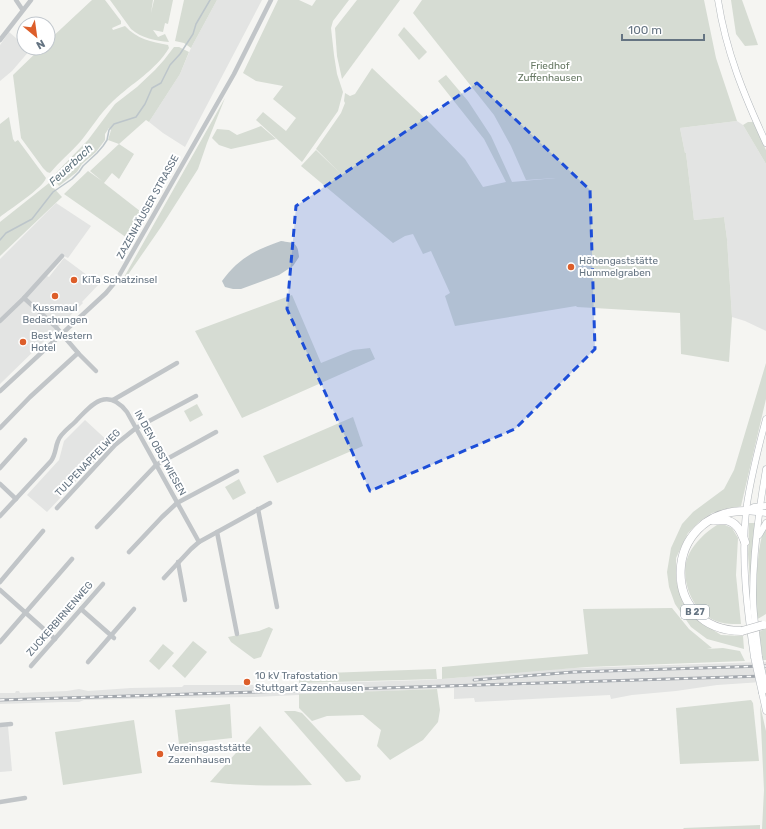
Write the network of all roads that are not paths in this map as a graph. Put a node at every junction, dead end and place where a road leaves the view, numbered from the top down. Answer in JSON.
{"nodes":[{"id":1,"x":16,"y":0,"type":"edge"},
{"id":2,"x":31,"y":0,"type":"edge"},
{"id":3,"x":271,"y":0,"type":"edge"},
{"id":4,"x":718,"y":0,"type":"edge"},
{"id":5,"x":22,"y":9,"type":"junction"},
{"id":6,"x":0,"y":40,"type":"edge"},
{"id":7,"x":766,"y":143,"type":"edge"},
{"id":8,"x":62,"y":256,"type":"dead end"},
{"id":9,"x":24,"y":298,"type":"junction"},
{"id":10,"x":0,"y":321,"type":"edge"},
{"id":11,"x":62,"y":334,"type":"junction"},
{"id":12,"x":78,"y":353,"type":"junction"},
{"id":13,"x":177,"y":363,"type":"dead end"},
{"id":14,"x":96,"y":371,"type":"dead end"},
{"id":15,"x":0,"y":391,"type":"edge"},
{"id":16,"x":196,"y":396,"type":"dead end"},
{"id":17,"x":113,"y":400,"type":"junction"},
{"id":18,"x":766,"y":418,"type":"edge"},
{"id":19,"x":0,"y":428,"type":"edge"},
{"id":20,"x":136,"y":428,"type":"junction"},
{"id":21,"x":216,"y":432,"type":"dead end"},
{"id":22,"x":25,"y":440,"type":"dead end"},
{"id":23,"x":156,"y":465,"type":"junction"},
{"id":24,"x":0,"y":468,"type":"edge"},
{"id":25,"x":766,"y":469,"type":"edge"},
{"id":26,"x":237,"y":470,"type":"dead end"},
{"id":27,"x":764,"y":479,"type":"junction"},
{"id":28,"x":0,"y":484,"type":"edge"},
{"id":29,"x":766,"y":486,"type":"edge"},
{"id":30,"x":16,"y":499,"type":"junction"},
{"id":31,"x":177,"y":503,"type":"junction"},
{"id":32,"x":270,"y":503,"type":"dead end"},
{"id":33,"x":57,"y":508,"type":"dead end"},
{"id":34,"x":762,"y":508,"type":"edge"},
{"id":35,"x":258,"y":509,"type":"junction"},
{"id":36,"x":746,"y":511,"type":"junction"},
{"id":37,"x":766,"y":513,"type":"edge"},
{"id":38,"x":0,"y":516,"type":"edge"},
{"id":39,"x":711,"y":520,"type":"junction"},
{"id":40,"x":766,"y":523,"type":"edge"},
{"id":41,"x":96,"y":527,"type":"dead end"},
{"id":42,"x":43,"y":531,"type":"dead end"},
{"id":43,"x":218,"y":532,"type":"junction"},
{"id":44,"x":756,"y":540,"type":"junction"},
{"id":45,"x":199,"y":542,"type":"junction"},
{"id":46,"x":745,"y":542,"type":"junction"},
{"id":47,"x":129,"y":552,"type":"dead end"},
{"id":48,"x":72,"y":559,"type":"dead end"},
{"id":49,"x":178,"y":562,"type":"junction"},
{"id":50,"x":164,"y":578,"type":"dead end"},
{"id":51,"x":0,"y":582,"type":"edge"},
{"id":52,"x":103,"y":584,"type":"dead end"},
{"id":53,"x":0,"y":590,"type":"edge"},
{"id":54,"x":185,"y":600,"type":"dead end"},
{"id":55,"x":276,"y":607,"type":"dead end"},
{"id":56,"x":81,"y":609,"type":"junction"},
{"id":57,"x":134,"y":609,"type":"dead end"},
{"id":58,"x":26,"y":613,"type":"junction"},
{"id":59,"x":765,"y":624,"type":"edge"},
{"id":60,"x":237,"y":634,"type":"dead end"},
{"id":61,"x":113,"y":637,"type":"junction"},
{"id":62,"x":55,"y":639,"type":"junction"},
{"id":63,"x":0,"y":642,"type":"edge"},
{"id":64,"x":757,"y":657,"type":"junction"},
{"id":65,"x":88,"y":662,"type":"dead end"},
{"id":66,"x":31,"y":666,"type":"dead end"},
{"id":67,"x":764,"y":692,"type":"edge"},
{"id":68,"x":766,"y":711,"type":"edge"},
{"id":69,"x":11,"y":724,"type":"dead end"},
{"id":70,"x":0,"y":725,"type":"edge"},
{"id":71,"x":25,"y":798,"type":"dead end"},
{"id":72,"x":0,"y":802,"type":"edge"}],
"edges":[{"from":1,"to":5,"type":"street"},
{"from":2,"to":5,"type":"street"},
{"from":3,"to":11,"type":"street","name":"ZAZENHÄUSER STRASSE"},
{"from":4,"to":7,"type":"main road"},
{"from":5,"to":6,"type":"street"},
{"from":8,"to":9,"type":"street"},
{"from":9,"to":10,"type":"street"},
{"from":9,"to":11,"type":"street"},
{"from":11,"to":12,"type":"street"},
{"from":11,"to":15,"type":"street","name":"ZAZENHÄUSER STRASSE"},
{"from":12,"to":14,"type":"street"},
{"from":12,"to":19,"type":"street"},
{"from":13,"to":17,"type":"street"},
{"from":16,"to":20,"type":"street","name":"TULPENAPFELWEG"},
{"from":17,"to":20,"type":"street","name":"IN DEN OBSTWIESEN"},
{"from":17,"to":30,"type":"street"},
{"from":18,"to":36,"type":"main road"},
{"from":20,"to":23,"type":"street","name":"IN DEN OBSTWIESEN"},
{"from":20,"to":33,"type":"street","name":"TULPENAPFELWEG"},
{"from":21,"to":23,"type":"street"},
{"from":22,"to":24,"type":"street"},
{"from":23,"to":31,"type":"street","name":"IN DEN OBSTWIESEN"},
{"from":23,"to":41,"type":"street"},
{"from":25,"to":27,"type":"main road"},
{"from":26,"to":31,"type":"street"},
{"from":27,"to":29,"type":"main road"},
{"from":27,"to":34,"type":"main road"},
{"from":28,"to":30,"type":"street"},
{"from":30,"to":38,"type":"street"},
{"from":31,"to":45,"type":"street","name":"IN DEN OBSTWIESEN"},
{"from":31,"to":47,"type":"street"},
{"from":32,"to":35,"type":"street"},
{"from":34,"to":36,"type":"main road"},
{"from":34,"to":37,"type":"main road"},
{"from":34,"to":44,"type":"main road"},
{"from":35,"to":43,"type":"street"},
{"from":35,"to":55,"type":"street"},
{"from":36,"to":39,"type":"highway","number":"B 27"},
{"from":36,"to":46,"type":"main road"},
{"from":39,"to":46,"type":"highway"},
{"from":39,"to":59,"type":"highway","number":"B 27","bridge":true},
{"from":40,"to":44,"type":"main road"},
{"from":42,"to":51,"type":"street"},
{"from":43,"to":45,"type":"street"},
{"from":43,"to":60,"type":"street"},
{"from":44,"to":64,"type":"main road"},
{"from":45,"to":49,"type":"street"},
{"from":46,"to":64,"type":"main road"},
{"from":48,"to":58,"type":"street"},
{"from":49,"to":50,"type":"street"},
{"from":49,"to":54,"type":"street"},
{"from":52,"to":56,"type":"street","name":"ZUCKERBIRNENWEG"},
{"from":53,"to":58,"type":"street"},
{"from":56,"to":61,"type":"street"},
{"from":56,"to":62,"type":"street","name":"ZUCKERBIRNENWEG"},
{"from":57,"to":61,"type":"street"},
{"from":58,"to":62,"type":"street"},
{"from":58,"to":63,"type":"street"},
{"from":61,"to":65,"type":"street"},
{"from":62,"to":66,"type":"street","name":"ZUCKERBIRNENWEG"},
{"from":64,"to":67,"type":"main road","bridge":true},
{"from":67,"to":68,"type":"main road"},
{"from":69,"to":70,"type":"street"},
{"from":71,"to":72,"type":"street"}]}
